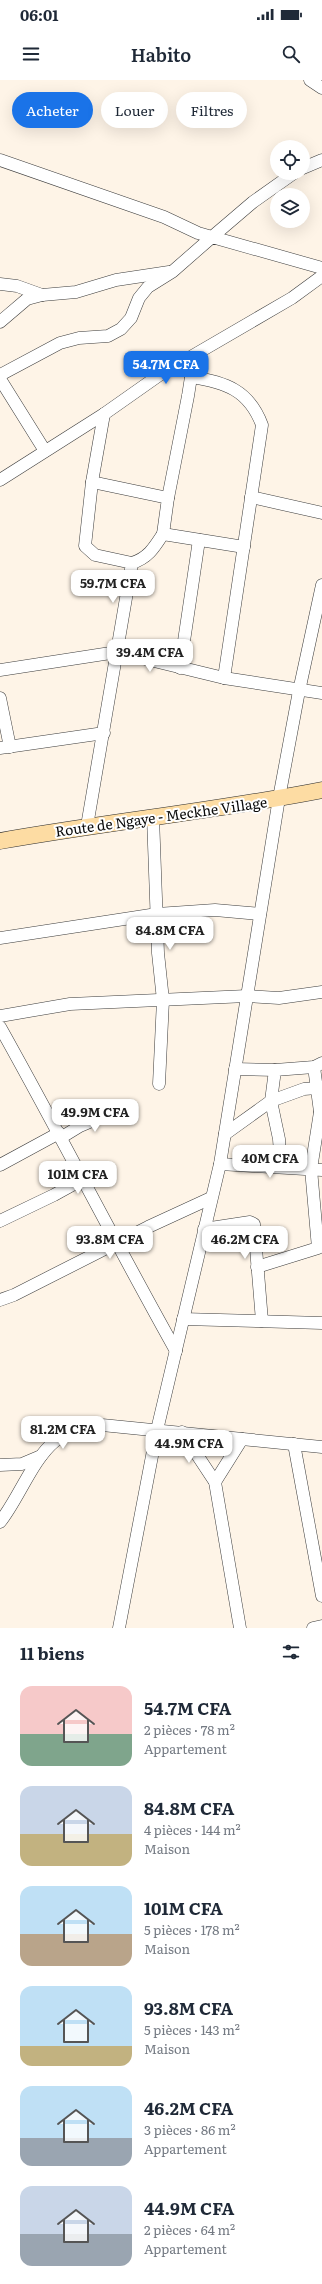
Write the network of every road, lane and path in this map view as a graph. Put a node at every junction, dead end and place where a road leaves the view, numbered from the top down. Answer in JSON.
{"nodes":[{"id":1,"x":310,"y":80,"type":"edge"},
{"id":2,"x":322,"y":88,"type":"edge"},
{"id":3,"x":0,"y":160,"type":"edge"},
{"id":4,"x":322,"y":160,"type":"edge"},
{"id":5,"x":310,"y":165,"type":"edge"},
{"id":6,"x":284,"y":180,"type":"edge"},
{"id":7,"x":212,"y":237,"type":"junction"},
{"id":8,"x":322,"y":268,"type":"edge"},
{"id":9,"x":172,"y":272,"type":"junction"},
{"id":10,"x":322,"y":276,"type":"edge"},
{"id":11,"x":0,"y":284,"type":"edge"},
{"id":12,"x":42,"y":295,"type":"junction"},
{"id":13,"x":0,"y":322,"type":"edge"},
{"id":14,"x":190,"y":359,"type":"junction"},
{"id":15,"x":0,"y":374,"type":"edge"},
{"id":16,"x":191,"y":377,"type":"junction"},
{"id":17,"x":0,"y":379,"type":"edge"},
{"id":18,"x":104,"y":414,"type":"junction"},
{"id":19,"x":45,"y":451,"type":"junction"},
{"id":20,"x":0,"y":480,"type":"edge"},
{"id":21,"x":92,"y":482,"type":"junction"},
{"id":22,"x":251,"y":497,"type":"junction"},
{"id":23,"x":168,"y":498,"type":"junction"},
{"id":24,"x":322,"y":512,"type":"edge"},
{"id":25,"x":163,"y":534,"type":"junction"},
{"id":26,"x":199,"y":540,"type":"junction"},
{"id":27,"x":244,"y":547,"type":"junction"},
{"id":28,"x":132,"y":563,"type":"junction"},
{"id":29,"x":322,"y":585,"type":"edge"},
{"id":30,"x":118,"y":652,"type":"junction"},
{"id":31,"x":180,"y":668,"type":"junction"},
{"id":32,"x":0,"y":670,"type":"edge"},
{"id":33,"x":224,"y":678,"type":"junction"},
{"id":34,"x":299,"y":691,"type":"junction"},
{"id":35,"x":322,"y":693,"type":"edge"},
{"id":36,"x":0,"y":698,"type":"edge"},
{"id":37,"x":104,"y":733,"type":"junction"},
{"id":38,"x":5,"y":748,"type":"edge"},
{"id":39,"x":322,"y":790,"type":"edge"},
{"id":40,"x":279,"y":798,"type":"junction"},
{"id":41,"x":153,"y":817,"type":"junction"},
{"id":42,"x":87,"y":826,"type":"junction"},
{"id":43,"x":0,"y":841,"type":"edge"},
{"id":44,"x":157,"y":914,"type":"junction"},
{"id":45,"x":260,"y":914,"type":"junction"},
{"id":46,"x":0,"y":938,"type":"edge"},
{"id":47,"x":322,"y":992,"type":"edge"},
{"id":48,"x":247,"y":996,"type":"junction"},
{"id":49,"x":163,"y":1000,"type":"junction"},
{"id":50,"x":0,"y":1016,"type":"edge"},
{"id":51,"x":0,"y":1027,"type":"edge"},
{"id":52,"x":318,"y":1065,"type":"edge"},
{"id":53,"x":235,"y":1069,"type":"junction"},
{"id":54,"x":275,"y":1070,"type":"junction"},
{"id":55,"x":159,"y":1084,"type":"dead end"},
{"id":56,"x":317,"y":1088,"type":"junction"},
{"id":57,"x":271,"y":1101,"type":"junction"},
{"id":58,"x":120,"y":1109,"type":"dead end"},
{"id":59,"x":321,"y":1112,"type":"edge"},
{"id":60,"x":225,"y":1134,"type":"junction"},
{"id":61,"x":60,"y":1135,"type":"junction"},
{"id":62,"x":220,"y":1164,"type":"junction"},
{"id":63,"x":0,"y":1165,"type":"edge"},
{"id":64,"x":281,"y":1167,"type":"junction"},
{"id":65,"x":316,"y":1169,"type":"edge"},
{"id":66,"x":83,"y":1179,"type":"junction"},
{"id":67,"x":211,"y":1198,"type":"junction"},
{"id":68,"x":0,"y":1221,"type":"edge"},
{"id":69,"x":204,"y":1229,"type":"junction"},
{"id":70,"x":116,"y":1244,"type":"junction"},
{"id":71,"x":320,"y":1248,"type":"edge"},
{"id":72,"x":257,"y":1267,"type":"junction"},
{"id":73,"x":0,"y":1300,"type":"edge"},
{"id":74,"x":183,"y":1319,"type":"junction"},
{"id":75,"x":262,"y":1321,"type":"junction"},
{"id":76,"x":322,"y":1323,"type":"edge"},
{"id":77,"x":176,"y":1351,"type":"junction"},
{"id":78,"x":157,"y":1430,"type":"junction"},
{"id":79,"x":182,"y":1432,"type":"junction"},
{"id":80,"x":242,"y":1439,"type":"junction"},
{"id":81,"x":294,"y":1444,"type":"junction"},
{"id":82,"x":322,"y":1447,"type":"edge"},
{"id":83,"x":41,"y":1456,"type":"junction"},
{"id":84,"x":0,"y":1465,"type":"edge"},
{"id":85,"x":216,"y":1482,"type":"junction"},
{"id":86,"x":0,"y":1522,"type":"edge"},
{"id":87,"x":322,"y":1596,"type":"edge"},
{"id":88,"x":322,"y":1626,"type":"edge"},
{"id":89,"x":119,"y":1628,"type":"edge"},
{"id":90,"x":240,"y":1628,"type":"edge"},
{"id":91,"x":313,"y":1628,"type":"edge"}],
"edges":[{"from":1,"to":2,"type":"street"},
{"from":3,"to":7,"type":"street"},
{"from":4,"to":5,"type":"street"},
{"from":6,"to":7,"type":"street"},
{"from":7,"to":8,"type":"street"},
{"from":7,"to":9,"type":"street"},
{"from":9,"to":12,"type":"street"},
{"from":9,"to":15,"type":"street"},
{"from":10,"to":14,"type":"street"},
{"from":11,"to":12,"type":"street"},
{"from":12,"to":13,"type":"street"},
{"from":14,"to":16,"type":"street"},
{"from":14,"to":18,"type":"street"},
{"from":16,"to":22,"type":"street"},
{"from":16,"to":23,"type":"street"},
{"from":17,"to":19,"type":"street"},
{"from":18,"to":19,"type":"street"},
{"from":18,"to":21,"type":"street"},
{"from":19,"to":20,"type":"street"},
{"from":21,"to":23,"type":"street"},
{"from":21,"to":28,"type":"street"},
{"from":22,"to":24,"type":"street"},
{"from":22,"to":27,"type":"street"},
{"from":23,"to":25,"type":"street"},
{"from":25,"to":26,"type":"street"},
{"from":25,"to":28,"type":"street"},
{"from":26,"to":27,"type":"street"},
{"from":26,"to":31,"type":"street"},
{"from":27,"to":33,"type":"street"},
{"from":28,"to":30,"type":"street"},
{"from":29,"to":34,"type":"street"},
{"from":30,"to":31,"type":"street"},
{"from":30,"to":32,"type":"street"},
{"from":30,"to":37,"type":"street"},
{"from":31,"to":33,"type":"street"},
{"from":33,"to":34,"type":"street"},
{"from":34,"to":35,"type":"street"},
{"from":34,"to":40,"type":"street"},
{"from":36,"to":38,"type":"street"},
{"from":37,"to":38,"type":"street"},
{"from":37,"to":42,"type":"street"},
{"from":39,"to":40,"type":"main road","name":"Route de Ngaye - Meckhe Village"},
{"from":40,"to":41,"type":"main road","name":"Route de Ngaye - Meckhe Village"},
{"from":40,"to":45,"type":"street"},
{"from":41,"to":42,"type":"main road","name":"Route de Ngaye - Meckhe Village"},
{"from":41,"to":44,"type":"street"},
{"from":42,"to":43,"type":"main road","name":"Route de Ngaye - Meckhe Village"},
{"from":44,"to":45,"type":"street"},
{"from":44,"to":46,"type":"street"},
{"from":44,"to":49,"type":"street"},
{"from":45,"to":48,"type":"street"},
{"from":47,"to":48,"type":"street"},
{"from":48,"to":49,"type":"street"},
{"from":48,"to":53,"type":"street"},
{"from":49,"to":50,"type":"street"},
{"from":49,"to":55,"type":"street"},
{"from":51,"to":61,"type":"street"},
{"from":52,"to":54,"type":"street"},
{"from":52,"to":56,"type":"street"},
{"from":53,"to":54,"type":"street"},
{"from":53,"to":60,"type":"street"},
{"from":54,"to":57,"type":"street"},
{"from":56,"to":57,"type":"street"},
{"from":56,"to":59,"type":"street"},
{"from":57,"to":60,"type":"street"},
{"from":57,"to":64,"type":"street"},
{"from":58,"to":61,"type":"street"},
{"from":59,"to":65,"type":"street"},
{"from":60,"to":62,"type":"street"},
{"from":61,"to":63,"type":"street"},
{"from":61,"to":66,"type":"street"},
{"from":62,"to":64,"type":"street"},
{"from":62,"to":67,"type":"street"},
{"from":64,"to":65,"type":"street"},
{"from":65,"to":71,"type":"street"},
{"from":66,"to":68,"type":"street"},
{"from":66,"to":70,"type":"street"},
{"from":67,"to":69,"type":"street"},
{"from":67,"to":70,"type":"street"},
{"from":69,"to":72,"type":"street"},
{"from":69,"to":74,"type":"street"},
{"from":70,"to":73,"type":"street"},
{"from":70,"to":77,"type":"street"},
{"from":71,"to":72,"type":"street"},
{"from":72,"to":75,"type":"street"},
{"from":74,"to":75,"type":"street"},
{"from":74,"to":77,"type":"street"},
{"from":75,"to":76,"type":"street"},
{"from":77,"to":78,"type":"street"},
{"from":78,"to":79,"type":"street"},
{"from":78,"to":83,"type":"street"},
{"from":78,"to":89,"type":"street"},
{"from":79,"to":80,"type":"street"},
{"from":79,"to":85,"type":"street"},
{"from":80,"to":81,"type":"street"},
{"from":80,"to":85,"type":"street"},
{"from":81,"to":82,"type":"street"},
{"from":81,"to":87,"type":"street"},
{"from":83,"to":84,"type":"street"},
{"from":83,"to":86,"type":"street"},
{"from":85,"to":90,"type":"street"},
{"from":88,"to":91,"type":"street"}]}
